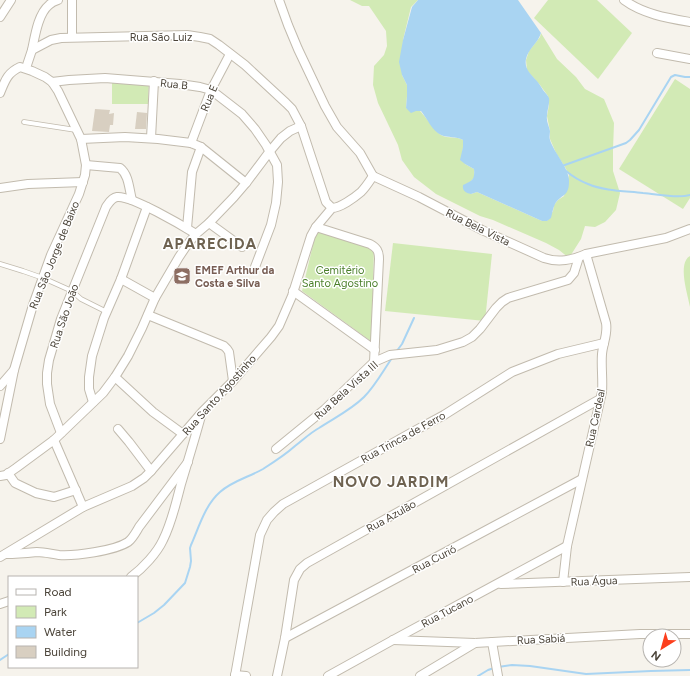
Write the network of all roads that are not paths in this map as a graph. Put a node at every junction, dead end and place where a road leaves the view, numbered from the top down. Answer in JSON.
{"nodes":[{"id":1,"x":11,"y":0,"type":"edge"},
{"id":2,"x":58,"y":0,"type":"edge"},
{"id":3,"x":72,"y":0,"type":"edge"},
{"id":4,"x":279,"y":0,"type":"edge"},
{"id":5,"x":624,"y":0,"type":"edge"},
{"id":6,"x":0,"y":15,"type":"edge"},
{"id":7,"x":690,"y":22,"type":"edge"},
{"id":8,"x":72,"y":37,"type":"junction"},
{"id":9,"x":32,"y":50,"type":"junction"},
{"id":10,"x":657,"y":53,"type":"dead end"},
{"id":11,"x":230,"y":54,"type":"junction"},
{"id":12,"x":690,"y":59,"type":"edge"},
{"id":13,"x":26,"y":68,"type":"junction"},
{"id":14,"x":154,"y":81,"type":"junction"},
{"id":15,"x":52,"y":82,"type":"junction"},
{"id":16,"x":211,"y":90,"type":"junction"},
{"id":17,"x":0,"y":93,"type":"edge"},
{"id":18,"x":24,"y":122,"type":"dead end"},
{"id":19,"x":301,"y":126,"type":"junction"},
{"id":20,"x":77,"y":130,"type":"junction"},
{"id":21,"x":151,"y":138,"type":"junction"},
{"id":22,"x":81,"y":139,"type":"junction"},
{"id":23,"x":191,"y":142,"type":"junction"},
{"id":24,"x":201,"y":148,"type":"junction"},
{"id":25,"x":270,"y":151,"type":"junction"},
{"id":26,"x":86,"y":165,"type":"junction"},
{"id":27,"x":373,"y":176,"type":"junction"},
{"id":28,"x":83,"y":182,"type":"junction"},
{"id":29,"x":246,"y":183,"type":"junction"},
{"id":30,"x":0,"y":188,"type":"edge"},
{"id":31,"x":132,"y":200,"type":"junction"},
{"id":32,"x":147,"y":208,"type":"junction"},
{"id":33,"x":332,"y":208,"type":"junction"},
{"id":34,"x":209,"y":224,"type":"junction"},
{"id":35,"x":316,"y":227,"type":"junction"},
{"id":36,"x":187,"y":228,"type":"junction"},
{"id":37,"x":690,"y":229,"type":"edge"},
{"id":38,"x":196,"y":234,"type":"junction"},
{"id":39,"x":242,"y":247,"type":"dead end"},
{"id":40,"x":583,"y":256,"type":"junction"},
{"id":41,"x":0,"y":264,"type":"edge"},
{"id":42,"x":255,"y":267,"type":"dead end"},
{"id":43,"x":43,"y":278,"type":"junction"},
{"id":44,"x":121,"y":279,"type":"junction"},
{"id":45,"x":72,"y":291,"type":"junction"},
{"id":46,"x":294,"y":292,"type":"junction"},
{"id":47,"x":155,"y":298,"type":"junction"},
{"id":48,"x":107,"y":312,"type":"junction"},
{"id":49,"x":148,"y":315,"type":"junction"},
{"id":50,"x":604,"y":342,"type":"junction"},
{"id":51,"x":375,"y":350,"type":"junction"},
{"id":52,"x":374,"y":362,"type":"junction"},
{"id":53,"x":14,"y":370,"type":"junction"},
{"id":54,"x":115,"y":377,"type":"junction"},
{"id":55,"x":233,"y":381,"type":"junction"},
{"id":56,"x":0,"y":386,"type":"edge"},
{"id":57,"x":600,"y":400,"type":"junction"},
{"id":58,"x":93,"y":402,"type":"junction"},
{"id":59,"x":202,"y":412,"type":"junction"},
{"id":60,"x":118,"y":429,"type":"dead end"},
{"id":61,"x":61,"y":433,"type":"junction"},
{"id":62,"x":183,"y":434,"type":"junction"},
{"id":63,"x":0,"y":439,"type":"edge"},
{"id":64,"x":54,"y":440,"type":"junction"},
{"id":65,"x":276,"y":449,"type":"dead end"},
{"id":66,"x":188,"y":462,"type":"junction"},
{"id":67,"x":151,"y":471,"type":"junction"},
{"id":68,"x":4,"y":475,"type":"edge"},
{"id":69,"x":582,"y":479,"type":"junction"},
{"id":70,"x":76,"y":490,"type":"junction"},
{"id":71,"x":83,"y":507,"type":"junction"},
{"id":72,"x":567,"y":546,"type":"junction"},
{"id":73,"x":2,"y":555,"type":"edge"},
{"id":74,"x":134,"y":574,"type":"edge"},
{"id":75,"x":690,"y":577,"type":"edge"},
{"id":76,"x":562,"y":582,"type":"junction"},
{"id":77,"x":498,"y":584,"type":"junction"},
{"id":78,"x":690,"y":634,"type":"edge"},
{"id":79,"x":285,"y":638,"type":"junction"},
{"id":80,"x":393,"y":640,"type":"junction"},
{"id":81,"x":492,"y":642,"type":"junction"},
{"id":82,"x":475,"y":643,"type":"junction"},
{"id":83,"x":235,"y":676,"type":"edge"},
{"id":84,"x":246,"y":676,"type":"edge"},
{"id":85,"x":277,"y":676,"type":"edge"},
{"id":86,"x":328,"y":676,"type":"edge"},
{"id":87,"x":420,"y":676,"type":"edge"},
{"id":88,"x":498,"y":676,"type":"edge"}],
"edges":[{"from":1,"to":6,"type":"street"},
{"from":2,"to":9,"type":"street"},
{"from":3,"to":8,"type":"street"},
{"from":4,"to":27,"type":"street"},
{"from":5,"to":7,"type":"street"},
{"from":8,"to":9,"type":"street","name":"Rua São Luiz"},
{"from":8,"to":11,"type":"street","name":"Rua São Luiz"},
{"from":9,"to":13,"type":"street"},
{"from":10,"to":12,"type":"street"},
{"from":11,"to":16,"type":"street","name":"Rua E"},
{"from":11,"to":19,"type":"street","name":"Rua São Luiz"},
{"from":13,"to":15,"type":"street"},
{"from":13,"to":17,"type":"street"},
{"from":14,"to":15,"type":"street","name":"Rua B"},
{"from":14,"to":16,"type":"street","name":"Rua B"},
{"from":14,"to":21,"type":"street"},
{"from":15,"to":20,"type":"street"},
{"from":16,"to":23,"type":"street","name":"Rua E"},
{"from":16,"to":25,"type":"street","name":"Rua B"},
{"from":18,"to":20,"type":"lane"},
{"from":19,"to":25,"type":"street"},
{"from":19,"to":33,"type":"street","name":"Rua São Luiz"},
{"from":20,"to":22,"type":"street"},
{"from":21,"to":22,"type":"street"},
{"from":21,"to":23,"type":"street"},
{"from":22,"to":26,"type":"street"},
{"from":23,"to":24,"type":"street"},
{"from":24,"to":29,"type":"street"},
{"from":24,"to":36,"type":"street"},
{"from":25,"to":29,"type":"street"},
{"from":25,"to":42,"type":"street","name":"Rua B"},
{"from":26,"to":28,"type":"street","name":"Rua São Jorge de Baixo"},
{"from":26,"to":31,"type":"street"},
{"from":27,"to":33,"type":"street","name":"Rua Santo Agostinho"},
{"from":27,"to":40,"type":"street","name":"Rua Bela Vista"},
{"from":28,"to":30,"type":"street"},
{"from":28,"to":43,"type":"street","name":"Rua São Jorge de Baixo"},
{"from":29,"to":34,"type":"street"},
{"from":31,"to":32,"type":"street"},
{"from":31,"to":45,"type":"street","name":"Rua São João"},
{"from":32,"to":36,"type":"street"},
{"from":32,"to":44,"type":"street"},
{"from":33,"to":35,"type":"street","name":"Rua Santo Agostinho"},
{"from":34,"to":38,"type":"street"},
{"from":34,"to":39,"type":"street"},
{"from":35,"to":46,"type":"street","name":"Rua Santo Agostinho"},
{"from":35,"to":51,"type":"street"},
{"from":36,"to":38,"type":"street"},
{"from":37,"to":40,"type":"street","name":"Rua Bela Vista"},
{"from":38,"to":47,"type":"street"},
{"from":40,"to":50,"type":"street","name":"Rua Cardeal"},
{"from":40,"to":52,"type":"street","name":"Rua Bela Vista III"},
{"from":41,"to":43,"type":"lane"},
{"from":43,"to":45,"type":"lane"},
{"from":43,"to":53,"type":"street","name":"Rua São Jorge de Baixo"},
{"from":44,"to":47,"type":"street"},
{"from":44,"to":48,"type":"street"},
{"from":45,"to":48,"type":"lane"},
{"from":45,"to":61,"type":"street","name":"Rua São João"},
{"from":46,"to":51,"type":"street"},
{"from":46,"to":55,"type":"street","name":"Rua Santo Agostinho"},
{"from":47,"to":49,"type":"street"},
{"from":48,"to":58,"type":"street"},
{"from":49,"to":54,"type":"street"},
{"from":49,"to":55,"type":"street"},
{"from":50,"to":57,"type":"street","name":"Rua Cardeal"},
{"from":50,"to":83,"type":"street","name":"Rua Trinca de Ferro"},
{"from":51,"to":52,"type":"street"},
{"from":52,"to":65,"type":"street","name":"Rua Bela Vista III"},
{"from":53,"to":56,"type":"street"},
{"from":53,"to":63,"type":"street","name":"Rua São Jorge de Baixo"},
{"from":54,"to":58,"type":"street"},
{"from":54,"to":62,"type":"street"},
{"from":55,"to":59,"type":"street","name":"Rua Santo Agostinho"},
{"from":57,"to":69,"type":"street","name":"Rua Cardeal"},
{"from":57,"to":79,"type":"street","name":"Rua Azulão"},
{"from":58,"to":61,"type":"street"},
{"from":59,"to":62,"type":"street","name":"Rua Santo Agostinho"},
{"from":59,"to":66,"type":"street"},
{"from":60,"to":67,"type":"street"},
{"from":61,"to":64,"type":"street"},
{"from":62,"to":67,"type":"street","name":"Rua Santo Agostinho"},
{"from":64,"to":68,"type":"street"},
{"from":64,"to":70,"type":"street"},
{"from":66,"to":73,"type":"street"},
{"from":66,"to":74,"type":"street"},
{"from":67,"to":71,"type":"street","name":"Rua Santo Agostinho"},
{"from":68,"to":70,"type":"street"},
{"from":69,"to":72,"type":"street","name":"Rua Cardeal"},
{"from":69,"to":79,"type":"street","name":"Rua Curió"},
{"from":70,"to":71,"type":"street"},
{"from":71,"to":73,"type":"street","name":"Rua Santo Agostinho"},
{"from":72,"to":76,"type":"street","name":"Rua Cardeal"},
{"from":72,"to":77,"type":"street","name":"Rua Tucano"},
{"from":75,"to":76,"type":"street","name":"Rua Água"},
{"from":76,"to":77,"type":"street","name":"Rua Água"},
{"from":77,"to":80,"type":"street","name":"Rua Tucano"},
{"from":78,"to":81,"type":"street","name":"Rua Sabiá"},
{"from":79,"to":85,"type":"street","name":"Rua Azulão"},
{"from":80,"to":82,"type":"street","name":"Rua Sabiá"},
{"from":80,"to":86,"type":"street","name":"Rua Tucano"},
{"from":81,"to":82,"type":"street","name":"Rua Sabiá"},
{"from":81,"to":88,"type":"street"},
{"from":82,"to":87,"type":"street"},
{"from":83,"to":84,"type":"street"}]}
